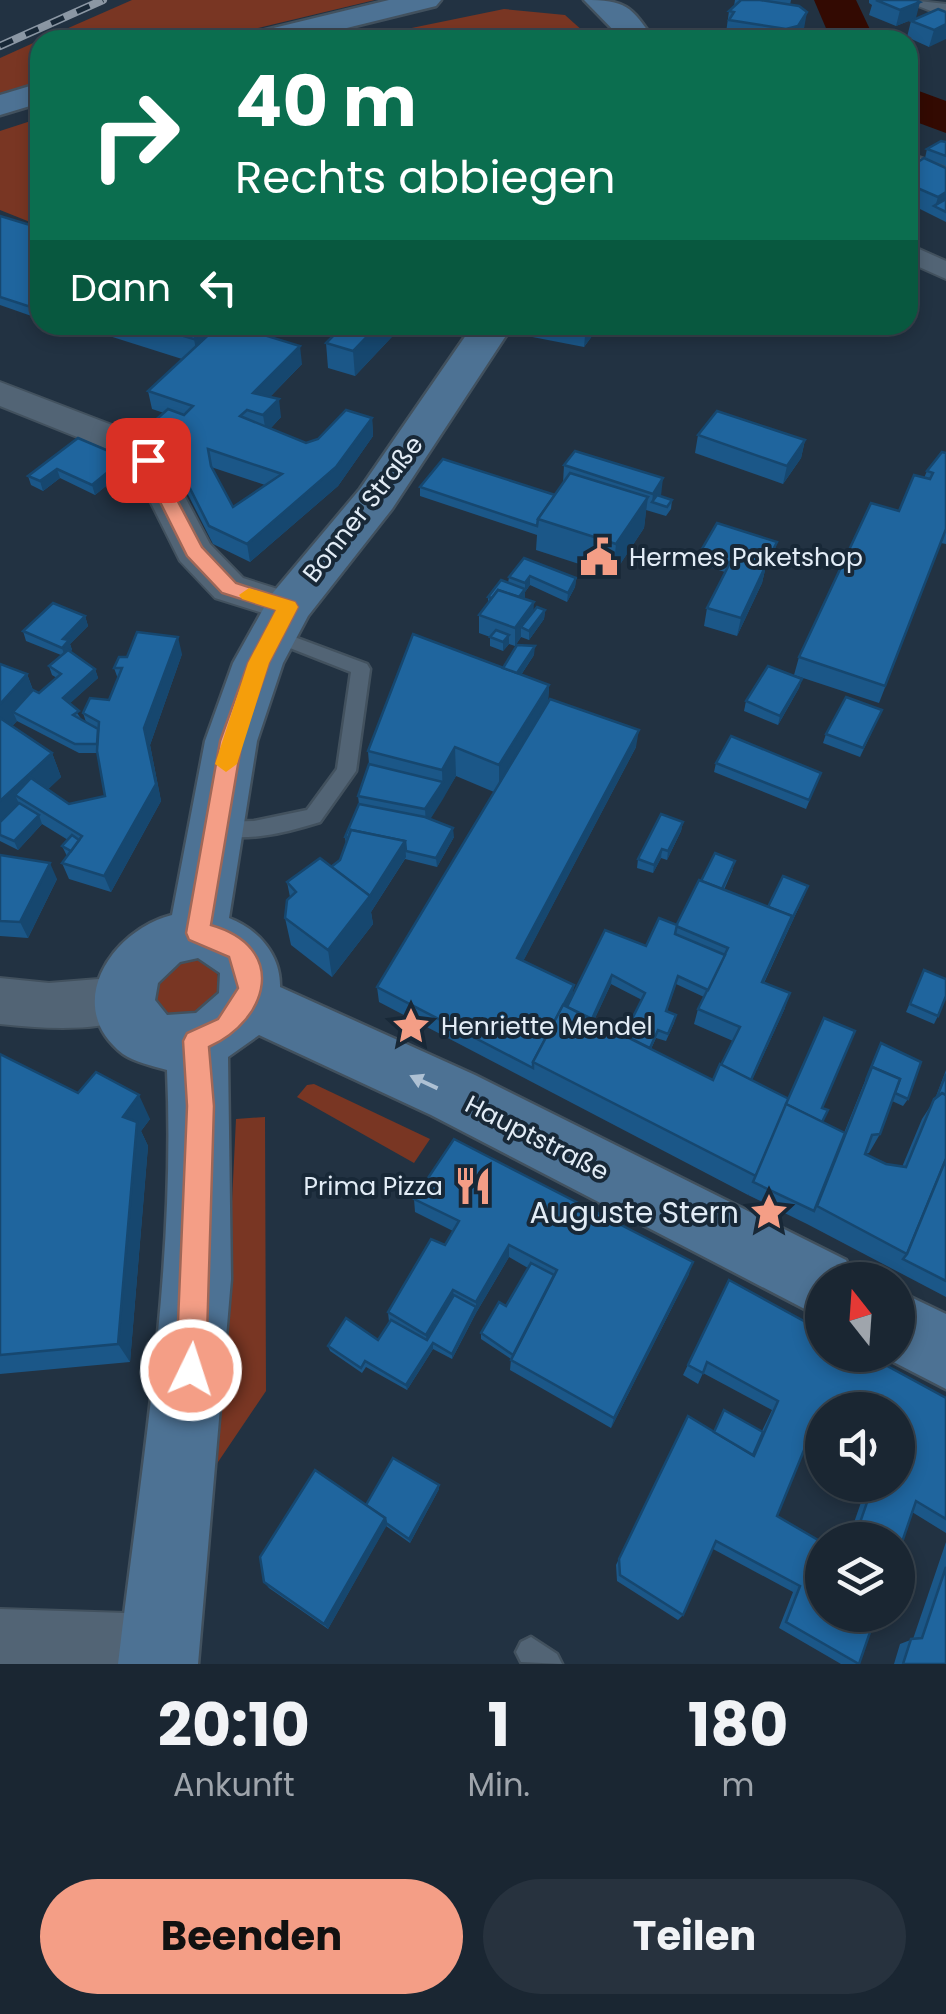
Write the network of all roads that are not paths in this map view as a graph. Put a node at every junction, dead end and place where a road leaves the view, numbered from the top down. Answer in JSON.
{"nodes":[{"id":1,"x":458,"y":0,"type":"edge"},
{"id":2,"x":598,"y":0,"type":"edge"},
{"id":3,"x":641,"y":0,"type":"edge"},
{"id":4,"x":920,"y":0,"type":"edge"},
{"id":5,"x":415,"y":4,"type":"edge"},
{"id":6,"x":946,"y":11,"type":"edge"},
{"id":7,"x":303,"y":30,"type":"edge"},
{"id":8,"x":632,"y":30,"type":"edge"},
{"id":9,"x":657,"y":30,"type":"edge"},
{"id":10,"x":30,"y":97,"type":"edge"},
{"id":11,"x":0,"y":105,"type":"edge"},
{"id":12,"x":918,"y":164,"type":"edge"},
{"id":13,"x":946,"y":175,"type":"edge"},
{"id":14,"x":946,"y":241,"type":"edge"},
{"id":15,"x":918,"y":253,"type":"edge"},
{"id":16,"x":918,"y":257,"type":"edge"},
{"id":17,"x":946,"y":271,"type":"edge"},
{"id":18,"x":486,"y":335,"type":"edge"},
{"id":19,"x":0,"y":393,"type":"edge"},
{"id":20,"x":281,"y":621,"type":"junction"},
{"id":21,"x":214,"y":828,"type":"junction"},
{"id":22,"x":198,"y":933,"type":"junction"},
{"id":23,"x":123,"y":1000,"type":"junction"},
{"id":24,"x":0,"y":1001,"type":"edge"},
{"id":25,"x":222,"y":1021,"type":"junction"},
{"id":26,"x":805,"y":1275,"type":"edge"},
{"id":27,"x":915,"y":1336,"type":"edge"},
{"id":28,"x":946,"y":1353,"type":"edge"},
{"id":29,"x":0,"y":1644,"type":"edge"},
{"id":30,"x":158,"y":1657,"type":"edge"}],
"edges":[{"from":1,"to":5,"type":"main road"},
{"from":2,"to":8,"type":"main road"},
{"from":3,"to":9,"type":"main road"},
{"from":4,"to":6,"type":"street"},
{"from":5,"to":7,"type":"main road"},
{"from":10,"to":11,"type":"main road"},
{"from":12,"to":13,"type":"street"},
{"from":14,"to":15,"type":"street"},
{"from":16,"to":17,"type":"street"},
{"from":18,"to":20,"type":"main road","name":"Bonner Straße"},
{"from":19,"to":20,"type":"street"},
{"from":20,"to":21,"type":"main road","name":"Bonner Straße"},
{"from":20,"to":21,"type":"lane"},
{"from":21,"to":22,"type":"main road","name":"Bonner Straße"},
{"from":22,"to":23,"type":"main road"},
{"from":22,"to":25,"type":"main road"},
{"from":23,"to":24,"type":"street"},
{"from":23,"to":25,"type":"main road"},
{"from":26,"to":25,"type":"main road","name":"Hauptstraße","one_way":true},
{"from":25,"to":30,"type":"main road"},
{"from":27,"to":28,"type":"main road"},
{"from":29,"to":30,"type":"street"}]}
